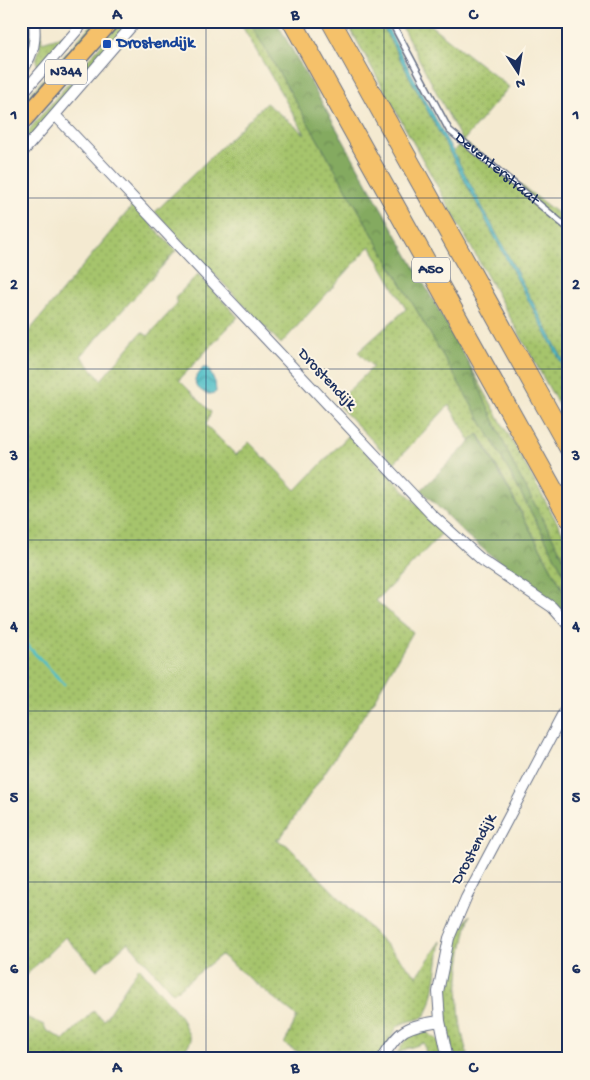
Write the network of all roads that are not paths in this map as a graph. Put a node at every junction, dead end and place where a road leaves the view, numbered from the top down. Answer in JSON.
{"nodes":[{"id":1,"x":34,"y":21,"type":"edge"},
{"id":2,"x":85,"y":21,"type":"edge"},
{"id":3,"x":111,"y":21,"type":"edge"},
{"id":4,"x":136,"y":21,"type":"edge"},
{"id":5,"x":292,"y":21,"type":"edge"},
{"id":6,"x":331,"y":21,"type":"edge"},
{"id":7,"x":391,"y":21,"type":"edge"},
{"id":8,"x":22,"y":68,"type":"edge"},
{"id":9,"x":34,"y":80,"type":"junction"},
{"id":10,"x":21,"y":95,"type":"edge"},
{"id":11,"x":55,"y":115,"type":"junction"},
{"id":12,"x":21,"y":123,"type":"edge"},
{"id":13,"x":21,"y":154,"type":"edge"},
{"id":14,"x":569,"y":229,"type":"edge"},
{"id":15,"x":569,"y":448,"type":"edge"},
{"id":16,"x":569,"y":518,"type":"edge"},
{"id":17,"x":569,"y":626,"type":"edge"},
{"id":18,"x":569,"y":703,"type":"edge"},
{"id":19,"x":440,"y":1021,"type":"junction"},
{"id":20,"x":382,"y":1059,"type":"edge"},
{"id":21,"x":448,"y":1059,"type":"edge"}],
"edges":[{"from":1,"to":8,"type":"street"},
{"from":2,"to":9,"type":"street"},
{"from":3,"to":12,"type":"main road","number":"N344"},
{"from":4,"to":11,"type":"street"},
{"from":5,"to":16,"type":"highway","number":"A50"},
{"from":6,"to":15,"type":"highway","number":"A50"},
{"from":7,"to":14,"type":"lane","name":"Deventerstraat"},
{"from":8,"to":9,"type":"street"},
{"from":9,"to":10,"type":"street"},
{"from":11,"to":13,"type":"street"},
{"from":11,"to":17,"type":"street","name":"Drostendijk"},
{"from":18,"to":19,"type":"street","name":"Drostendijk"},
{"from":19,"to":20,"type":"street"},
{"from":19,"to":21,"type":"street","name":"Drostendijk"}]}
